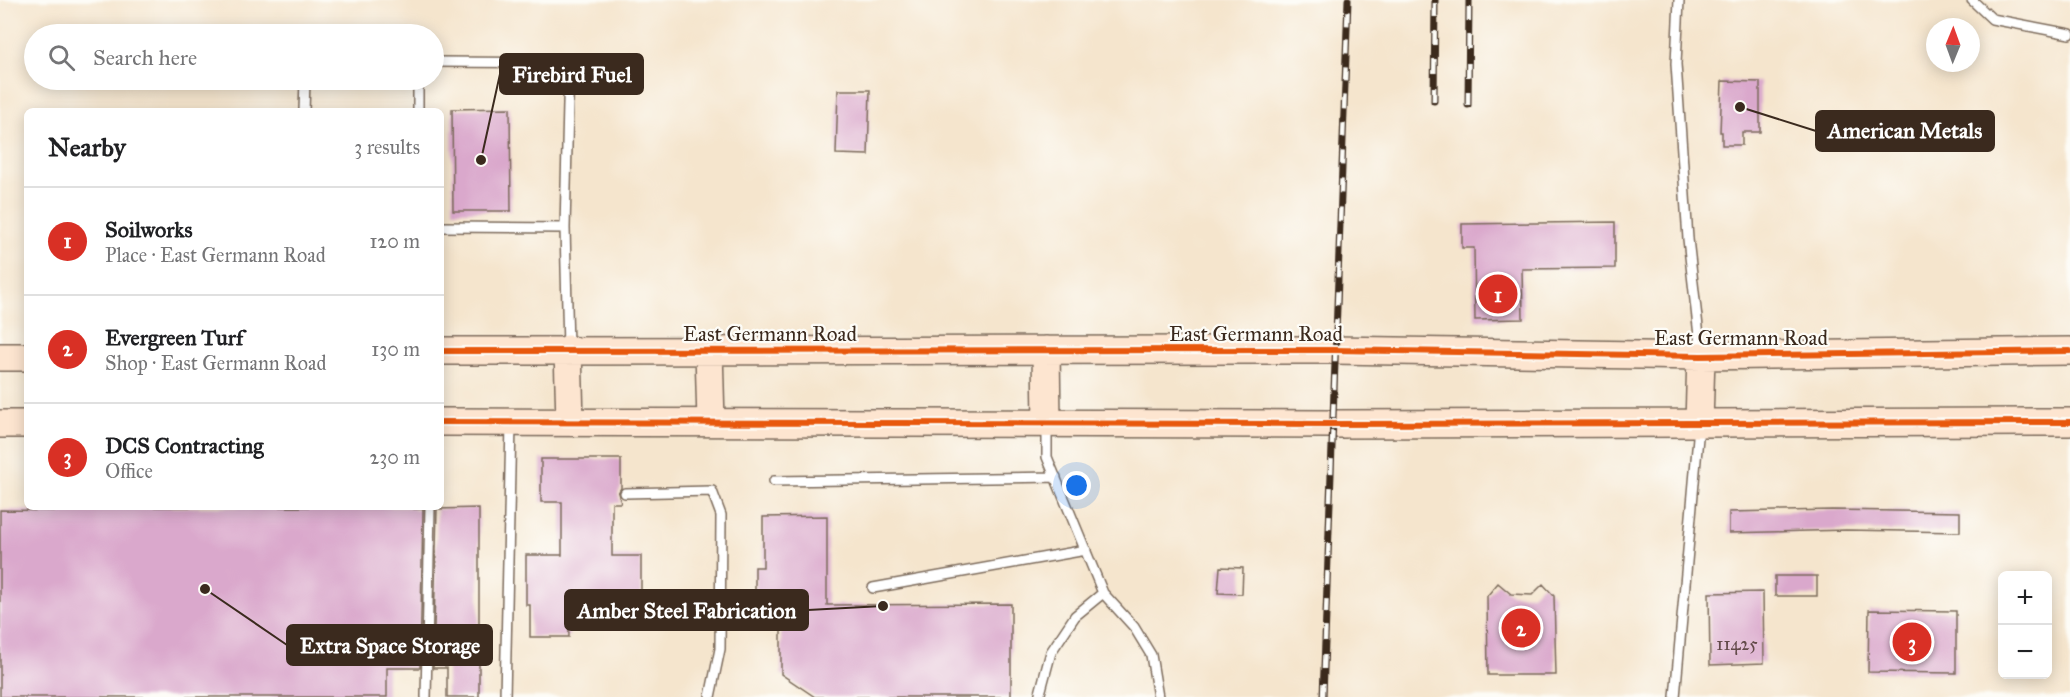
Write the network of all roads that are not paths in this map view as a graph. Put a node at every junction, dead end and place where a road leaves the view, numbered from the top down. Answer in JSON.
{"nodes":[{"id":1,"x":1679,"y":0,"type":"edge"},
{"id":2,"x":1972,"y":0,"type":"edge"},
{"id":3,"x":2070,"y":34,"type":"edge"},
{"id":4,"x":444,"y":62,"type":"edge"},
{"id":5,"x":305,"y":90,"type":"edge"},
{"id":6,"x":418,"y":90,"type":"edge"},
{"id":7,"x":304,"y":108,"type":"edge"},
{"id":8,"x":418,"y":108,"type":"edge"},
{"id":9,"x":444,"y":227,"type":"edge"},
{"id":10,"x":565,"y":228,"type":"junction"},
{"id":11,"x":568,"y":349,"type":"junction"},
{"id":12,"x":709,"y":350,"type":"junction"},
{"id":13,"x":1046,"y":350,"type":"junction"},
{"id":14,"x":444,"y":351,"type":"edge"},
{"id":15,"x":2070,"y":351,"type":"edge"},
{"id":16,"x":1701,"y":356,"type":"junction"},
{"id":17,"x":0,"y":357,"type":"edge"},
{"id":18,"x":24,"y":357,"type":"edge"},
{"id":19,"x":444,"y":422,"type":"edge"},
{"id":20,"x":511,"y":422,"type":"junction"},
{"id":21,"x":570,"y":422,"type":"junction"},
{"id":22,"x":711,"y":422,"type":"junction"},
{"id":23,"x":2070,"y":422,"type":"edge"},
{"id":24,"x":1047,"y":423,"type":"junction"},
{"id":25,"x":1699,"y":423,"type":"junction"},
{"id":26,"x":0,"y":424,"type":"edge"},
{"id":27,"x":24,"y":424,"type":"edge"},
{"id":28,"x":1056,"y":477,"type":"junction"},
{"id":29,"x":774,"y":481,"type":"dead end"},
{"id":30,"x":626,"y":493,"type":"dead end"},
{"id":31,"x":430,"y":510,"type":"edge"},
{"id":32,"x":1086,"y":550,"type":"junction"},
{"id":33,"x":873,"y":588,"type":"dead end"},
{"id":34,"x":1103,"y":593,"type":"junction"},
{"id":35,"x":426,"y":697,"type":"edge"},
{"id":36,"x":505,"y":697,"type":"edge"},
{"id":37,"x":710,"y":697,"type":"edge"},
{"id":38,"x":1039,"y":697,"type":"edge"},
{"id":39,"x":1158,"y":697,"type":"edge"},
{"id":40,"x":1675,"y":697,"type":"edge"}],
"edges":[{"from":1,"to":16,"type":"lane"},
{"from":2,"to":3,"type":"lane"},
{"from":4,"to":10,"type":"lane"},
{"from":5,"to":7,"type":"lane"},
{"from":6,"to":8,"type":"lane"},
{"from":9,"to":10,"type":"lane"},
{"from":10,"to":11,"type":"lane"},
{"from":11,"to":12,"type":"main road","name":"East Germann Road"},
{"from":11,"to":14,"type":"main road","name":"East Germann Road"},
{"from":11,"to":21,"type":"main road"},
{"from":12,"to":13,"type":"main road","name":"East Germann Road"},
{"from":12,"to":22,"type":"main road"},
{"from":13,"to":16,"type":"main road","name":"East Germann Road"},
{"from":13,"to":24,"type":"main road"},
{"from":15,"to":16,"type":"main road","name":"East Germann Road"},
{"from":16,"to":25,"type":"main road"},
{"from":17,"to":18,"type":"main road"},
{"from":19,"to":20,"type":"main road"},
{"from":20,"to":21,"type":"main road"},
{"from":20,"to":36,"type":"lane"},
{"from":21,"to":22,"type":"main road"},
{"from":22,"to":24,"type":"main road"},
{"from":23,"to":25,"type":"main road"},
{"from":24,"to":25,"type":"main road"},
{"from":24,"to":28,"type":"lane"},
{"from":25,"to":40,"type":"lane"},
{"from":26,"to":27,"type":"main road"},
{"from":28,"to":29,"type":"lane"},
{"from":28,"to":32,"type":"lane"},
{"from":30,"to":37,"type":"lane"},
{"from":31,"to":35,"type":"lane"},
{"from":32,"to":33,"type":"lane"},
{"from":32,"to":34,"type":"lane"},
{"from":34,"to":38,"type":"lane"},
{"from":34,"to":39,"type":"lane"}]}
